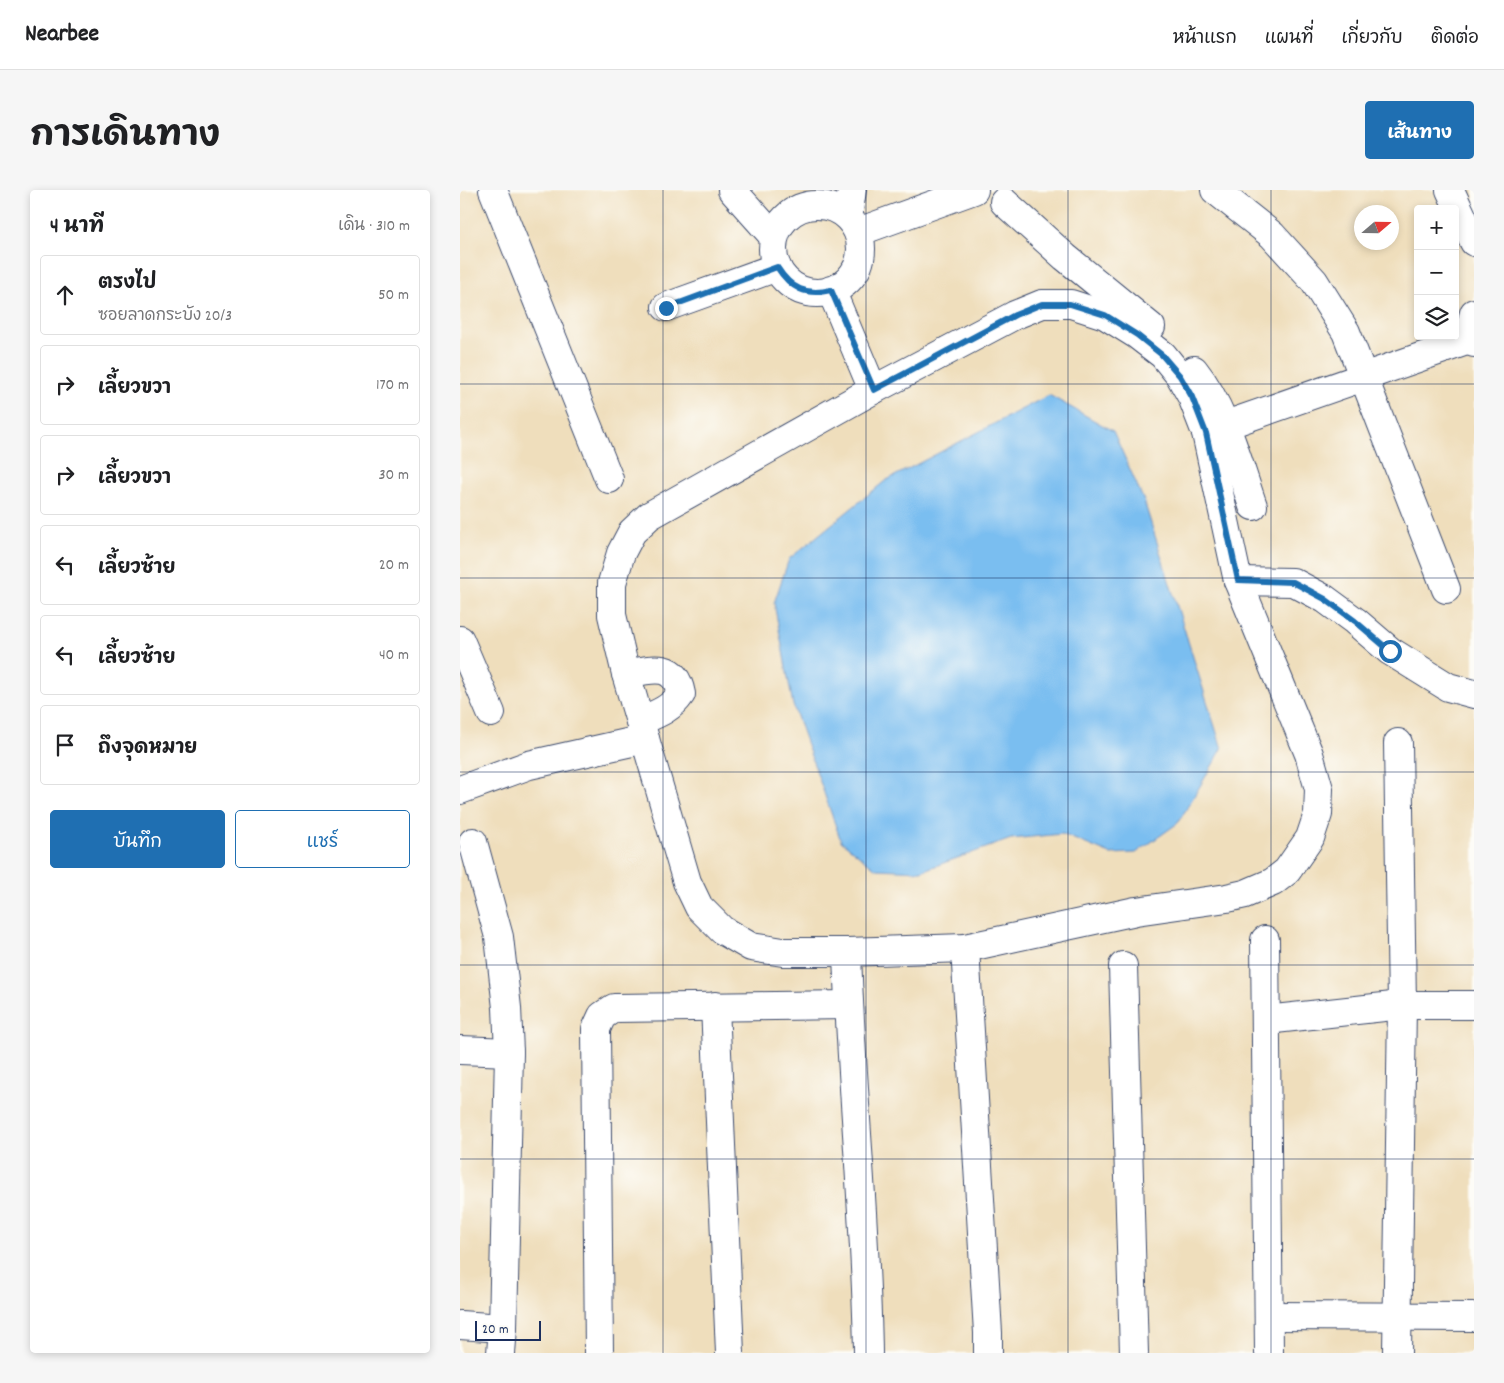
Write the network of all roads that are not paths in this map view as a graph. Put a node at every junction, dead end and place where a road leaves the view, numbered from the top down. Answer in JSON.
{"nodes":[{"id":1,"x":492,"y":190,"type":"edge"},
{"id":2,"x":732,"y":190,"type":"edge"},
{"id":3,"x":852,"y":190,"type":"edge"},
{"id":4,"x":974,"y":190,"type":"edge"},
{"id":5,"x":1214,"y":190,"type":"edge"},
{"id":6,"x":1450,"y":190,"type":"edge"},
{"id":7,"x":1004,"y":202,"type":"dead end"},
{"id":8,"x":853,"y":225,"type":"junction"},
{"id":9,"x":774,"y":237,"type":"junction"},
{"id":10,"x":1474,"y":242,"type":"edge"},
{"id":11,"x":777,"y":267,"type":"junction"},
{"id":12,"x":831,"y":290,"type":"junction"},
{"id":13,"x":666,"y":308,"type":"dead end"},
{"id":14,"x":1473,"y":332,"type":"edge"},
{"id":15,"x":1364,"y":376,"type":"junction"},
{"id":16,"x":874,"y":390,"type":"junction"},
{"id":17,"x":1226,"y":426,"type":"junction"},
{"id":18,"x":609,"y":480,"type":"dead end"},
{"id":19,"x":1253,"y":506,"type":"dead end"},
{"id":20,"x":1238,"y":580,"type":"junction"},
{"id":21,"x":1446,"y":589,"type":"dead end"},
{"id":22,"x":460,"y":640,"type":"edge"},
{"id":23,"x":626,"y":674,"type":"junction"},
{"id":24,"x":1474,"y":694,"type":"edge"},
{"id":25,"x":491,"y":714,"type":"dead end"},
{"id":26,"x":642,"y":730,"type":"junction"},
{"id":27,"x":1398,"y":743,"type":"dead end"},
{"id":28,"x":460,"y":789,"type":"edge"},
{"id":29,"x":473,"y":842,"type":"dead end"},
{"id":30,"x":1265,"y":940,"type":"dead end"},
{"id":31,"x":965,"y":948,"type":"junction"},
{"id":32,"x":847,"y":952,"type":"junction"},
{"id":33,"x":1123,"y":966,"type":"dead end"},
{"id":34,"x":849,"y":1005,"type":"junction"},
{"id":35,"x":1402,"y":1005,"type":"junction"},
{"id":36,"x":1474,"y":1005,"type":"edge"},
{"id":37,"x":715,"y":1006,"type":"junction"},
{"id":38,"x":1266,"y":1020,"type":"junction"},
{"id":39,"x":460,"y":1050,"type":"edge"},
{"id":40,"x":509,"y":1052,"type":"junction"},
{"id":41,"x":1269,"y":1316,"type":"junction"},
{"id":42,"x":1398,"y":1317,"type":"junction"},
{"id":43,"x":1474,"y":1317,"type":"edge"},
{"id":44,"x":460,"y":1325,"type":"edge"},
{"id":45,"x":502,"y":1341,"type":"edge"},
{"id":46,"x":598,"y":1353,"type":"edge"},
{"id":47,"x":730,"y":1353,"type":"edge"},
{"id":48,"x":868,"y":1353,"type":"edge"},
{"id":49,"x":988,"y":1353,"type":"edge"},
{"id":50,"x":1134,"y":1353,"type":"edge"},
{"id":51,"x":1269,"y":1353,"type":"edge"},
{"id":52,"x":1397,"y":1353,"type":"edge"}],
"edges":[{"from":1,"to":18,"type":"street"},
{"from":2,"to":9,"type":"street"},
{"from":3,"to":8,"type":"street"},
{"from":4,"to":8,"type":"street"},
{"from":5,"to":15,"type":"street"},
{"from":6,"to":10,"type":"street"},
{"from":7,"to":17,"type":"street"},
{"from":8,"to":9,"type":"street"},
{"from":8,"to":12,"type":"street"},
{"from":9,"to":11,"type":"street"},
{"from":11,"to":12,"type":"street"},
{"from":11,"to":13,"type":"street"},
{"from":12,"to":16,"type":"street"},
{"from":14,"to":15,"type":"street"},
{"from":15,"to":17,"type":"street"},
{"from":15,"to":21,"type":"street"},
{"from":16,"to":20,"type":"street"},
{"from":16,"to":23,"type":"street"},
{"from":17,"to":19,"type":"street"},
{"from":20,"to":24,"type":"street"},
{"from":20,"to":31,"type":"street"},
{"from":22,"to":25,"type":"street"},
{"from":23,"to":26,"type":"street"},
{"from":23,"to":26,"type":"street"},
{"from":26,"to":28,"type":"street"},
{"from":26,"to":32,"type":"street"},
{"from":27,"to":35,"type":"street"},
{"from":29,"to":40,"type":"street"},
{"from":30,"to":38,"type":"street"},
{"from":31,"to":32,"type":"street"},
{"from":31,"to":49,"type":"street"},
{"from":32,"to":34,"type":"street"},
{"from":33,"to":50,"type":"street"},
{"from":34,"to":37,"type":"street"},
{"from":34,"to":48,"type":"street"},
{"from":35,"to":36,"type":"street"},
{"from":35,"to":38,"type":"street"},
{"from":35,"to":42,"type":"street"},
{"from":37,"to":46,"type":"street"},
{"from":37,"to":47,"type":"street"},
{"from":38,"to":41,"type":"street"},
{"from":39,"to":40,"type":"street"},
{"from":40,"to":45,"type":"street"},
{"from":41,"to":42,"type":"street"},
{"from":41,"to":51,"type":"street"},
{"from":42,"to":43,"type":"street"},
{"from":42,"to":52,"type":"street"},
{"from":44,"to":45,"type":"street"}]}
